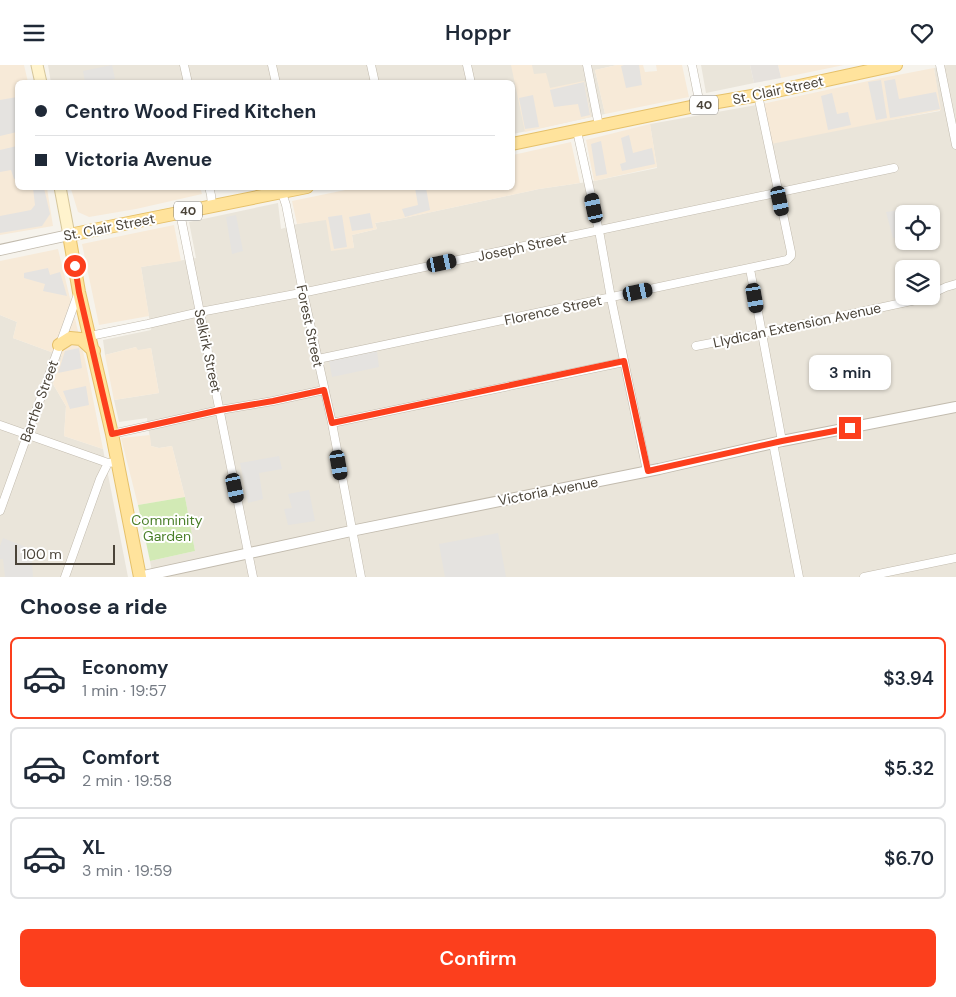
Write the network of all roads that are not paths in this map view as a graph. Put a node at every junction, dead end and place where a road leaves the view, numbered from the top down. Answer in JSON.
{"nodes":[{"id":1,"x":38,"y":65,"type":"edge"},
{"id":2,"x":184,"y":65,"type":"edge"},
{"id":3,"x":272,"y":65,"type":"edge"},
{"id":4,"x":372,"y":65,"type":"edge"},
{"id":5,"x":467,"y":65,"type":"edge"},
{"id":6,"x":587,"y":65,"type":"edge"},
{"id":7,"x":692,"y":65,"type":"edge"},
{"id":8,"x":896,"y":65,"type":"edge"},
{"id":9,"x":940,"y":65,"type":"edge"},
{"id":10,"x":40,"y":80,"type":"edge"},
{"id":11,"x":187,"y":80,"type":"edge"},
{"id":12,"x":275,"y":80,"type":"edge"},
{"id":13,"x":374,"y":80,"type":"edge"},
{"id":14,"x":470,"y":80,"type":"edge"},
{"id":15,"x":758,"y":95,"type":"junction"},
{"id":16,"x":700,"y":105,"type":"junction"},
{"id":17,"x":600,"y":126,"type":"junction"},
{"id":18,"x":577,"y":131,"type":"junction"},
{"id":19,"x":515,"y":144,"type":"edge"},
{"id":20,"x":956,"y":145,"type":"edge"},
{"id":21,"x":894,"y":168,"type":"dead end"},
{"id":22,"x":61,"y":190,"type":"edge"},
{"id":23,"x":209,"y":190,"type":"edge"},
{"id":24,"x":293,"y":190,"type":"edge"},
{"id":25,"x":282,"y":193,"type":"junction"},
{"id":26,"x":779,"y":193,"type":"junction"},
{"id":27,"x":212,"y":206,"type":"junction"},
{"id":28,"x":180,"y":213,"type":"junction"},
{"id":29,"x":598,"y":231,"type":"junction"},
{"id":30,"x":69,"y":235,"type":"junction"},
{"id":31,"x":0,"y":250,"type":"edge"},
{"id":32,"x":750,"y":269,"type":"junction"},
{"id":33,"x":956,"y":284,"type":"edge"},
{"id":34,"x":940,"y":290,"type":"edge"},
{"id":35,"x":79,"y":292,"type":"junction"},
{"id":36,"x":303,"y":292,"type":"junction"},
{"id":37,"x":611,"y":298,"type":"junction"},
{"id":38,"x":895,"y":304,"type":"edge"},
{"id":39,"x":200,"y":312,"type":"junction"},
{"id":40,"x":762,"y":333,"type":"junction"},
{"id":41,"x":90,"y":336,"type":"junction"},
{"id":42,"x":59,"y":345,"type":"junction"},
{"id":43,"x":696,"y":346,"type":"dead end"},
{"id":44,"x":94,"y":351,"type":"junction"},
{"id":45,"x":318,"y":359,"type":"junction"},
{"id":46,"x":624,"y":361,"type":"junction"},
{"id":47,"x":324,"y":390,"type":"junction"},
{"id":48,"x":956,"y":407,"type":"edge"},
{"id":49,"x":220,"y":410,"type":"junction"},
{"id":50,"x":332,"y":423,"type":"junction"},
{"id":51,"x":0,"y":425,"type":"edge"},
{"id":52,"x":27,"y":434,"type":"junction"},
{"id":53,"x":112,"y":434,"type":"junction"},
{"id":54,"x":777,"y":442,"type":"junction"},
{"id":55,"x":112,"y":463,"type":"junction"},
{"id":56,"x":648,"y":471,"type":"junction"},
{"id":57,"x":0,"y":511,"type":"edge"},
{"id":58,"x":352,"y":531,"type":"junction"},
{"id":59,"x":248,"y":553,"type":"junction"},
{"id":60,"x":956,"y":558,"type":"edge"},
{"id":61,"x":65,"y":577,"type":"edge"},
{"id":62,"x":140,"y":577,"type":"edge"},
{"id":63,"x":253,"y":577,"type":"edge"},
{"id":64,"x":361,"y":577,"type":"edge"},
{"id":65,"x":799,"y":577,"type":"edge"},
{"id":66,"x":864,"y":577,"type":"edge"}],
"edges":[{"from":1,"to":10,"type":"main road"},
{"from":2,"to":11,"type":"street"},
{"from":3,"to":12,"type":"street"},
{"from":4,"to":13,"type":"street"},
{"from":5,"to":14,"type":"street"},
{"from":6,"to":17,"type":"street"},
{"from":7,"to":16,"type":"street"},
{"from":8,"to":15,"type":"main road","name":"St. Clair Street","number":"40"},
{"from":9,"to":20,"type":"street"},
{"from":15,"to":16,"type":"main road","name":"St. Clair Street","number":"40"},
{"from":15,"to":26,"type":"street"},
{"from":16,"to":17,"type":"main road","name":"St. Clair Street","number":"40"},
{"from":17,"to":18,"type":"main road","name":"St. Clair Street","number":"40"},
{"from":18,"to":19,"type":"main road","name":"St. Clair Street","number":"40"},
{"from":18,"to":29,"type":"street"},
{"from":21,"to":26,"type":"street","name":"Joseph Street"},
{"from":22,"to":30,"type":"main road"},
{"from":23,"to":27,"type":"street"},
{"from":24,"to":25,"type":"main road","name":"St. Clair Street","number":"40"},
{"from":25,"to":27,"type":"main road","name":"St. Clair Street","number":"40"},
{"from":25,"to":36,"type":"street","name":"Forest Street"},
{"from":26,"to":29,"type":"street","name":"Joseph Street"},
{"from":26,"to":32,"type":"street","name":"Florence Street"},
{"from":27,"to":28,"type":"main road","name":"St. Clair Street","number":"40"},
{"from":28,"to":30,"type":"main road","name":"St. Clair Street","number":"40"},
{"from":28,"to":39,"type":"street","name":"Selkirk Street"},
{"from":29,"to":36,"type":"street","name":"Joseph Street"},
{"from":29,"to":37,"type":"street"},
{"from":30,"to":31,"type":"street","name":"St. Clair Street"},
{"from":30,"to":35,"type":"main road"},
{"from":32,"to":37,"type":"street","name":"Florence Street"},
{"from":32,"to":40,"type":"street"},
{"from":33,"to":34,"type":"street"},
{"from":35,"to":41,"type":"main road"},
{"from":35,"to":42,"type":"street","name":"Barthe Street"},
{"from":36,"to":39,"type":"street","name":"Joseph Street"},
{"from":36,"to":45,"type":"street","name":"Forest Street"},
{"from":37,"to":45,"type":"street","name":"Florence Street"},
{"from":37,"to":46,"type":"street"},
{"from":38,"to":40,"type":"street","name":"Llydican Extension Avenue"},
{"from":39,"to":41,"type":"street","name":"Joseph Street"},
{"from":39,"to":49,"type":"street","name":"Selkirk Street"},
{"from":40,"to":43,"type":"street","name":"Llydican Extension Avenue"},
{"from":40,"to":54,"type":"street"},
{"from":41,"to":44,"type":"main road"},
{"from":42,"to":44,"type":"main road"},
{"from":42,"to":52,"type":"street","name":"Barthe Street"},
{"from":44,"to":53,"type":"main road"},
{"from":45,"to":47,"type":"street","name":"Forest Street"},
{"from":46,"to":50,"type":"street"},
{"from":46,"to":56,"type":"street"},
{"from":47,"to":49,"type":"street"},
{"from":47,"to":50,"type":"street","name":"Forest Street"},
{"from":48,"to":54,"type":"street","name":"Victoria Avenue"},
{"from":49,"to":53,"type":"street"},
{"from":49,"to":59,"type":"street","name":"Selkirk Street"},
{"from":50,"to":58,"type":"street","name":"Forest Street"},
{"from":51,"to":52,"type":"street"},
{"from":52,"to":55,"type":"street"},
{"from":52,"to":57,"type":"street","name":"Barthe Street"},
{"from":53,"to":55,"type":"main road"},
{"from":54,"to":56,"type":"street","name":"Victoria Avenue"},
{"from":54,"to":65,"type":"street"},
{"from":55,"to":61,"type":"street"},
{"from":55,"to":62,"type":"main road"},
{"from":56,"to":58,"type":"street","name":"Victoria Avenue"},
{"from":58,"to":59,"type":"street","name":"Victoria Avenue"},
{"from":58,"to":64,"type":"street","name":"Forest Street"},
{"from":59,"to":62,"type":"street","name":"Victoria Avenue"},
{"from":59,"to":63,"type":"street","name":"Selkirk Street"},
{"from":60,"to":66,"type":"street"}]}
